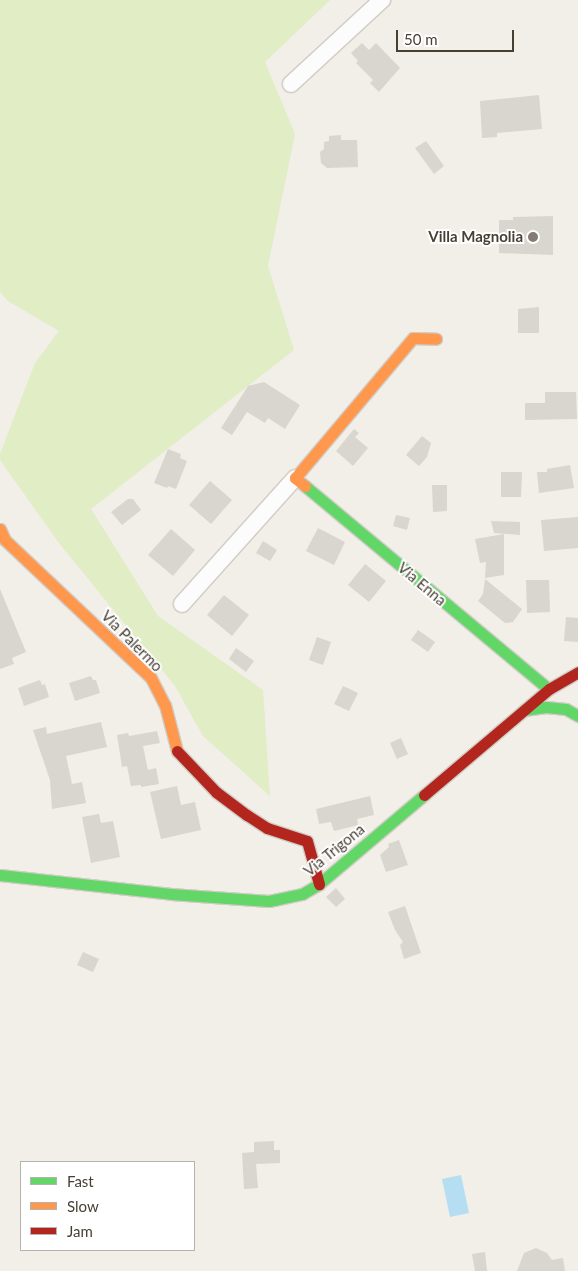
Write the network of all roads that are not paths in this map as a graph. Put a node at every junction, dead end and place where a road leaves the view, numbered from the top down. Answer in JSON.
{"nodes":[{"id":1,"x":382,"y":0,"type":"edge"},
{"id":2,"x":291,"y":84,"type":"dead end"},
{"id":3,"x":436,"y":338,"type":"dead end"},
{"id":4,"x":295,"y":478,"type":"junction"},
{"id":5,"x":0,"y":530,"type":"edge"},
{"id":6,"x":182,"y":604,"type":"dead end"},
{"id":7,"x":578,"y":672,"type":"edge"},
{"id":8,"x":559,"y":682,"type":"junction"},
{"id":9,"x":578,"y":683,"type":"edge"},
{"id":10,"x":549,"y":689,"type":"junction"},
{"id":11,"x":578,"y":708,"type":"edge"},
{"id":12,"x":566,"y":709,"type":"junction"},
{"id":13,"x":524,"y":710,"type":"junction"},
{"id":14,"x":578,"y":716,"type":"edge"},
{"id":15,"x":0,"y":875,"type":"edge"},
{"id":16,"x":319,"y":884,"type":"junction"}],
"edges":[{"from":1,"to":2,"type":"street"},
{"from":3,"to":4,"type":"street"},
{"from":4,"to":6,"type":"street"},
{"from":4,"to":10,"type":"street","name":"Via Enna"},
{"from":5,"to":16,"type":"street","name":"Via Palermo"},
{"from":7,"to":8,"type":"street","name":"Via Trigona"},
{"from":8,"to":9,"type":"street"},
{"from":8,"to":10,"type":"street","name":"Via Trigona"},
{"from":10,"to":13,"type":"street","name":"Via Trigona"},
{"from":11,"to":12,"type":"street"},
{"from":12,"to":13,"type":"street"},
{"from":12,"to":14,"type":"street"},
{"from":13,"to":16,"type":"street","name":"Via Trigona"},
{"from":15,"to":16,"type":"street","name":"Via Trigona"}]}
